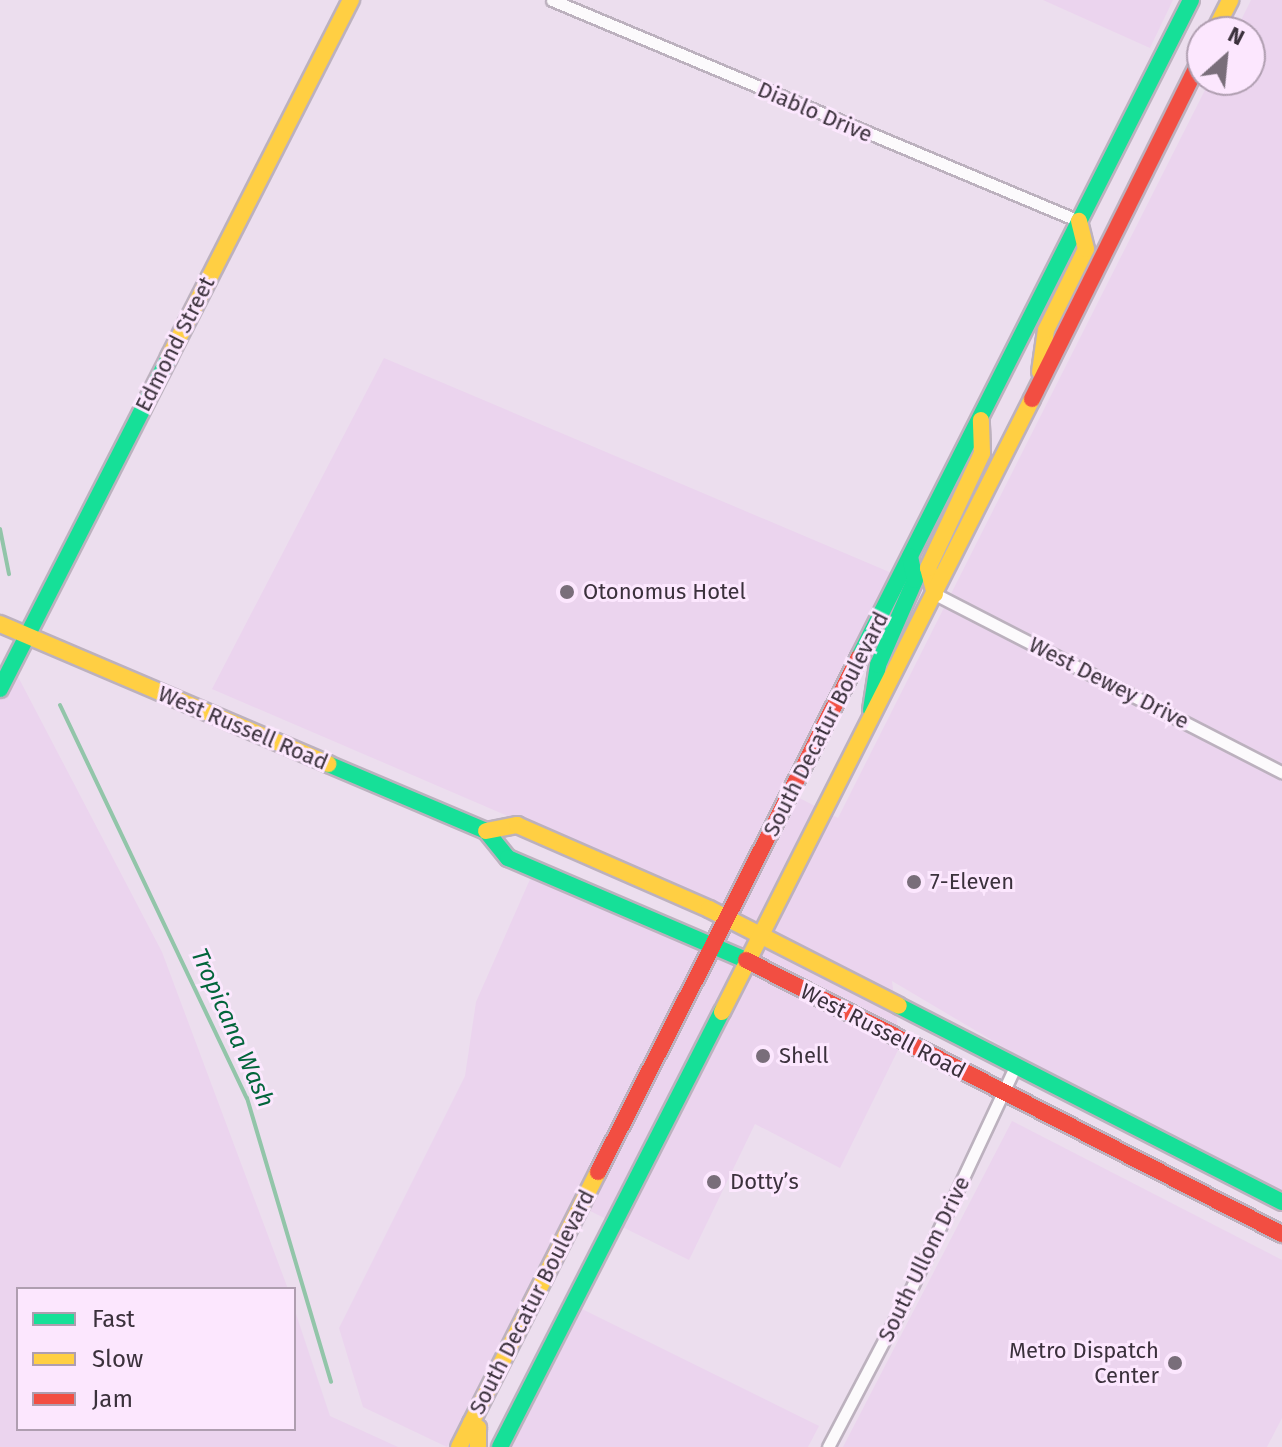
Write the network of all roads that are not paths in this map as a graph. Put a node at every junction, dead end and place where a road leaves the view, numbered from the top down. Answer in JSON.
{"nodes":[{"id":1,"x":351,"y":0,"type":"edge"},
{"id":2,"x":552,"y":0,"type":"edge"},
{"id":3,"x":1191,"y":0,"type":"edge"},
{"id":4,"x":1186,"y":88,"type":"edge"},
{"id":5,"x":1079,"y":221,"type":"junction"},
{"id":6,"x":1038,"y":388,"type":"junction"},
{"id":7,"x":981,"y":417,"type":"junction"},
{"id":8,"x":910,"y":557,"type":"junction"},
{"id":9,"x":935,"y":594,"type":"junction"},
{"id":10,"x":0,"y":624,"type":"edge"},
{"id":11,"x":26,"y":635,"type":"junction"},
{"id":12,"x":0,"y":689,"type":"edge"},
{"id":13,"x":869,"y":725,"type":"junction"},
{"id":14,"x":1282,"y":772,"type":"edge"},
{"id":15,"x":486,"y":831,"type":"junction"},
{"id":16,"x":727,"y":919,"type":"junction"},
{"id":17,"x":761,"y":935,"type":"junction"},
{"id":18,"x":713,"y":945,"type":"junction"},
{"id":19,"x":749,"y":961,"type":"junction"},
{"id":20,"x":1015,"y":1067,"type":"junction"},
{"id":21,"x":1006,"y":1094,"type":"junction"},
{"id":22,"x":1282,"y":1202,"type":"edge"},
{"id":23,"x":1282,"y":1234,"type":"edge"},
{"id":24,"x":471,"y":1423,"type":"junction"},
{"id":25,"x":459,"y":1447,"type":"edge"},
{"id":26,"x":478,"y":1447,"type":"edge"},
{"id":27,"x":500,"y":1447,"type":"edge"},
{"id":28,"x":828,"y":1447,"type":"edge"}],
"edges":[{"from":1,"to":11,"type":"main road","name":"Edmond Street"},
{"from":2,"to":5,"type":"street","name":"Diablo Drive"},
{"from":3,"to":5,"type":"main road","name":"South Decatur Boulevard"},
{"from":4,"to":6,"type":"main road","name":"South Decatur Boulevard"},
{"from":5,"to":6,"type":"main road"},
{"from":5,"to":7,"type":"main road","name":"South Decatur Boulevard"},
{"from":6,"to":9,"type":"main road","name":"South Decatur Boulevard"},
{"from":7,"to":8,"type":"main road","name":"South Decatur Boulevard"},
{"from":7,"to":9,"type":"main road"},
{"from":8,"to":13,"type":"main road"},
{"from":8,"to":16,"type":"main road","name":"South Decatur Boulevard"},
{"from":9,"to":13,"type":"main road","name":"South Decatur Boulevard"},
{"from":9,"to":14,"type":"street","name":"West Dewey Drive"},
{"from":10,"to":11,"type":"main road","name":"West Russell Road"},
{"from":11,"to":12,"type":"main road","name":"Edmond Street"},
{"from":11,"to":15,"type":"main road","name":"West Russell Road"},
{"from":13,"to":17,"type":"main road","name":"South Decatur Boulevard"},
{"from":15,"to":16,"type":"main road","name":"West Russell Road"},
{"from":15,"to":18,"type":"main road","name":"West Russell Road"},
{"from":16,"to":17,"type":"main road","name":"West Russell Road"},
{"from":16,"to":18,"type":"main road","name":"South Decatur Boulevard"},
{"from":17,"to":19,"type":"main road","name":"South Decatur Boulevard"},
{"from":17,"to":20,"type":"main road","name":"West Russell Road"},
{"from":18,"to":19,"type":"main road","name":"West Russell Road"},
{"from":18,"to":24,"type":"main road","name":"South Decatur Boulevard"},
{"from":19,"to":21,"type":"main road","name":"West Russell Road"},
{"from":19,"to":27,"type":"main road","name":"South Decatur Boulevard"},
{"from":20,"to":21,"type":"street","name":"South Ullom Drive"},
{"from":20,"to":22,"type":"main road","name":"West Russell Road"},
{"from":21,"to":23,"type":"main road","name":"West Russell Road"},
{"from":21,"to":28,"type":"street","name":"South Ullom Drive"},
{"from":24,"to":25,"type":"main road","name":"South Decatur Boulevard"},
{"from":24,"to":26,"type":"main road"}]}
